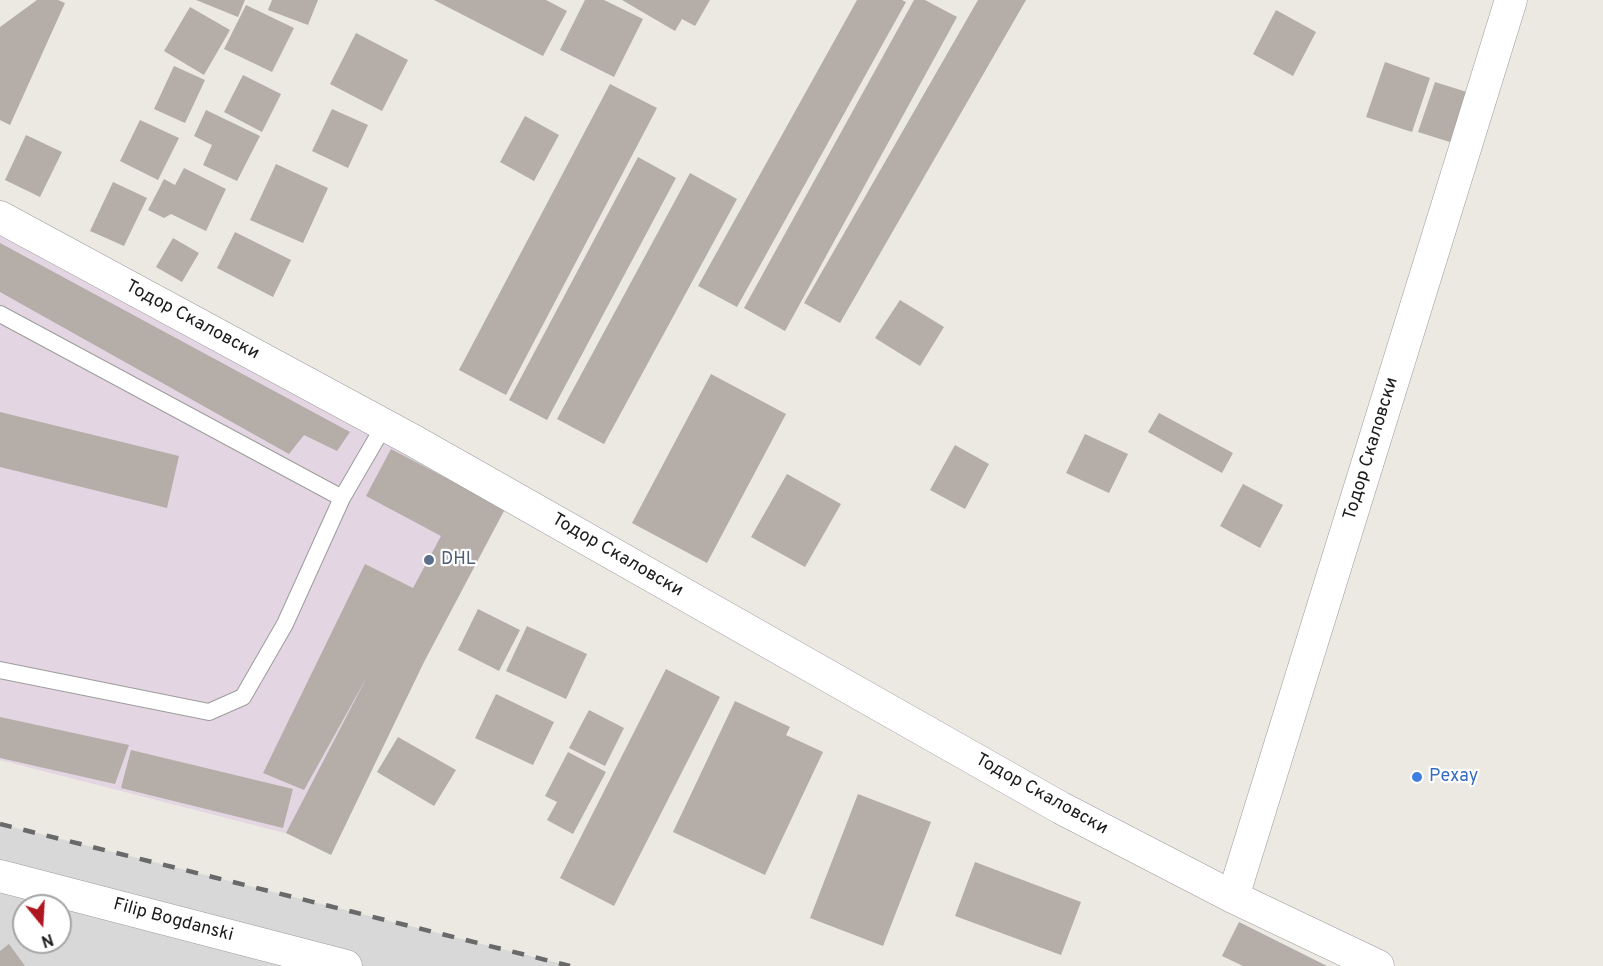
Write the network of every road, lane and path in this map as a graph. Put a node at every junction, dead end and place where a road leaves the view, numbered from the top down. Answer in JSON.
{"nodes":[{"id":1,"x":1511,"y":0,"type":"edge"},
{"id":2,"x":0,"y":218,"type":"edge"},
{"id":3,"x":0,"y":314,"type":"edge"},
{"id":4,"x":385,"y":424,"type":"junction"},
{"id":5,"x":342,"y":498,"type":"junction"},
{"id":6,"x":0,"y":670,"type":"edge"},
{"id":7,"x":0,"y":876,"type":"edge"},
{"id":8,"x":1233,"y":897,"type":"junction"},
{"id":9,"x":346,"y":966,"type":"edge"},
{"id":10,"x":1378,"y":966,"type":"edge"}],
"edges":[{"from":1,"to":8,"type":"street","name":"Тодор Скаловски"},
{"from":2,"to":4,"type":"street","name":"Тодор Скаловски"},
{"from":3,"to":5,"type":"lane"},
{"from":4,"to":5,"type":"lane"},
{"from":4,"to":8,"type":"street","name":"Тодор Скаловски"},
{"from":5,"to":6,"type":"lane"},
{"from":7,"to":9,"type":"street","name":"Filip Bogdanski"},
{"from":8,"to":10,"type":"street","name":"Тодор Скаловски"}]}
